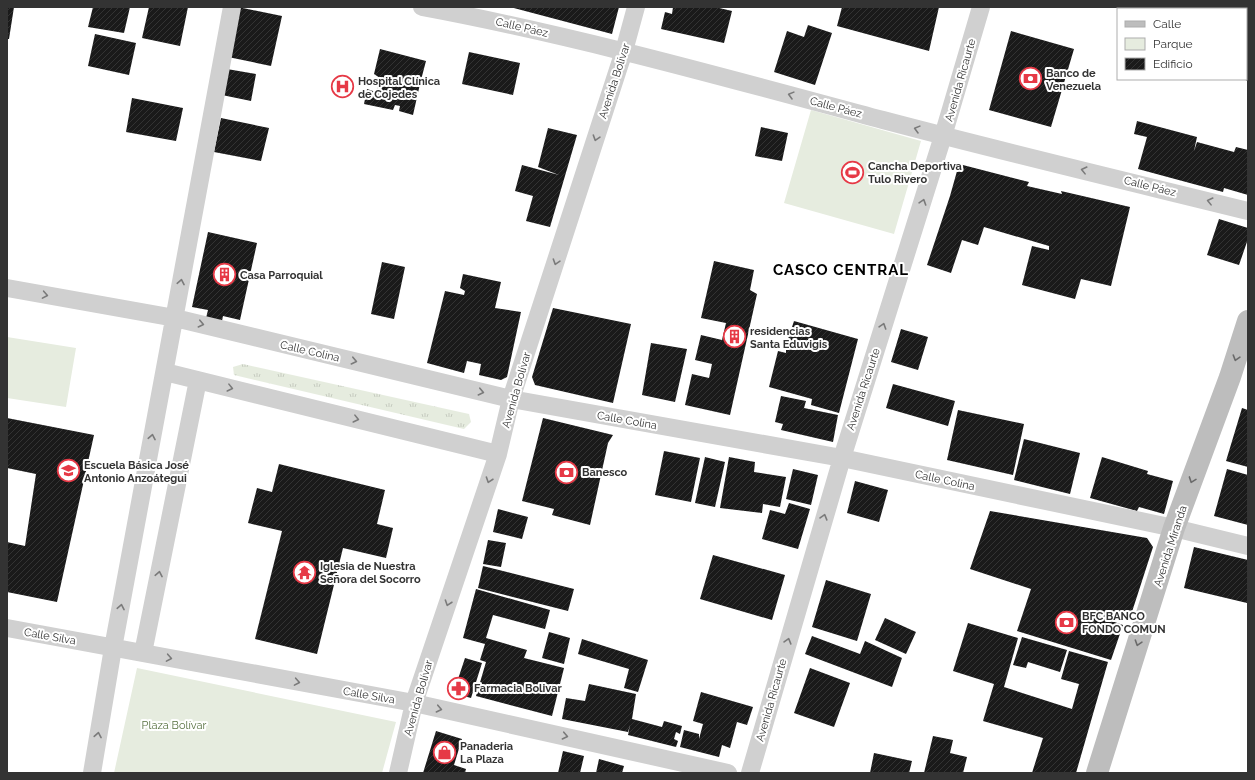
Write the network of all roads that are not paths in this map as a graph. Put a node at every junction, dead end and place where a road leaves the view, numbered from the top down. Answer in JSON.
{"nodes":[{"id":1,"x":232,"y":7,"type":"edge"},
{"id":2,"x":422,"y":7,"type":"edge"},
{"id":3,"x":636,"y":7,"type":"edge"},
{"id":4,"x":981,"y":7,"type":"edge"},
{"id":5,"x":624,"y":51,"type":"junction"},
{"id":6,"x":943,"y":136,"type":"junction"},
{"id":7,"x":1248,"y":211,"type":"edge"},
{"id":8,"x":7,"y":288,"type":"edge"},
{"id":9,"x":175,"y":318,"type":"junction"},
{"id":10,"x":1248,"y":321,"type":"edge"},
{"id":11,"x":165,"y":372,"type":"junction"},
{"id":12,"x":198,"y":380,"type":"junction"},
{"id":13,"x":511,"y":399,"type":"junction"},
{"id":14,"x":498,"y":454,"type":"junction"},
{"id":15,"x":842,"y":458,"type":"junction"},
{"id":16,"x":1174,"y":528,"type":"junction"},
{"id":17,"x":1248,"y":546,"type":"edge"},
{"id":18,"x":7,"y":628,"type":"edge"},
{"id":19,"x":113,"y":648,"type":"junction"},
{"id":20,"x":144,"y":653,"type":"junction"},
{"id":21,"x":414,"y":703,"type":"junction"},
{"id":22,"x":92,"y":773,"type":"edge"},
{"id":23,"x":398,"y":773,"type":"edge"},
{"id":24,"x":728,"y":773,"type":"edge"},
{"id":25,"x":750,"y":773,"type":"edge"},
{"id":26,"x":1097,"y":773,"type":"edge"}],
"edges":[{"from":9,"to":1,"type":"street","one_way":true},
{"from":2,"to":5,"type":"street","name":"Calle Páez"},
{"from":3,"to":5,"type":"street","name":"Avenida Bolívar"},
{"from":4,"to":6,"type":"street","name":"Avenida Ricaurte"},
{"from":6,"to":5,"type":"street","name":"Calle Páez","one_way":true},
{"from":5,"to":13,"type":"street","name":"Avenida Bolívar","one_way":true},
{"from":7,"to":6,"type":"street","name":"Calle Páez","one_way":true},
{"from":15,"to":6,"type":"street","name":"Avenida Ricaurte","one_way":true},
{"from":8,"to":9,"type":"street","name":"Calle Colina","one_way":true},
{"from":9,"to":11,"type":"street"},
{"from":9,"to":13,"type":"street","name":"Calle Colina","one_way":true},
{"from":10,"to":16,"type":"street","name":"Avenida Miranda","one_way":true},
{"from":11,"to":12,"type":"street"},
{"from":19,"to":11,"type":"street","one_way":true},
{"from":12,"to":14,"type":"street","one_way":true},
{"from":20,"to":12,"type":"street","one_way":true},
{"from":13,"to":14,"type":"street","name":"Avenida Bolívar"},
{"from":13,"to":15,"type":"street","name":"Calle Colina"},
{"from":14,"to":21,"type":"street","name":"Avenida Bolívar","one_way":true},
{"from":15,"to":16,"type":"street","name":"Calle Colina"},
{"from":25,"to":15,"type":"street","name":"Avenida Ricaurte","one_way":true},
{"from":16,"to":17,"type":"street","name":"Calle Colina"},
{"from":16,"to":26,"type":"street","name":"Avenida Miranda","one_way":true},
{"from":18,"to":19,"type":"street","name":"Calle Silva"},
{"from":19,"to":20,"type":"street","name":"Calle Silva"},
{"from":22,"to":19,"type":"street","one_way":true},
{"from":20,"to":21,"type":"street","name":"Calle Silva","one_way":true},
{"from":21,"to":23,"type":"street","name":"Avenida Bolívar"},
{"from":21,"to":24,"type":"street","name":"Calle Silva","one_way":true}]}
